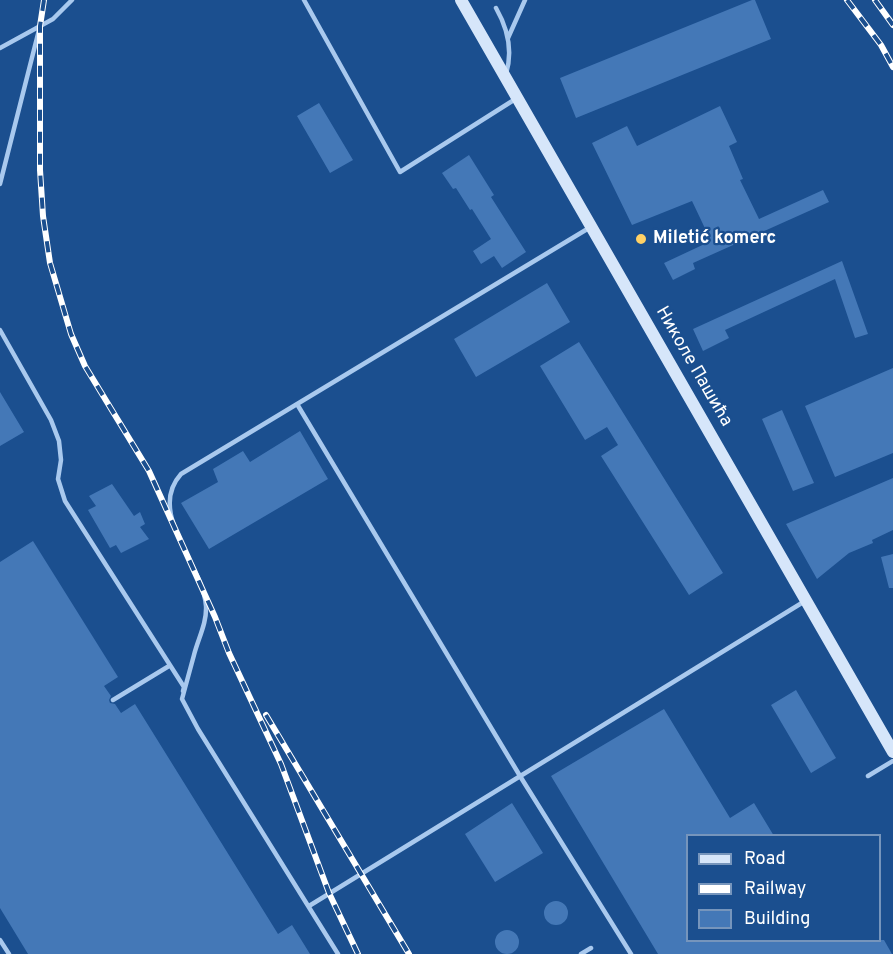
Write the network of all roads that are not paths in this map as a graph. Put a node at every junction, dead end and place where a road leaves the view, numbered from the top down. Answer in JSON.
{"nodes":[{"id":1,"x":72,"y":0,"type":"edge"},
{"id":2,"x":304,"y":0,"type":"edge"},
{"id":3,"x":461,"y":0,"type":"edge"},
{"id":4,"x":525,"y":0,"type":"edge"},
{"id":5,"x":496,"y":8,"type":"dead end"},
{"id":6,"x":40,"y":26,"type":"junction"},
{"id":7,"x":508,"y":38,"type":"junction"},
{"id":8,"x":0,"y":48,"type":"edge"},
{"id":9,"x":505,"y":76,"type":"junction"},
{"id":10,"x":517,"y":97,"type":"junction"},
{"id":11,"x":0,"y":184,"type":"edge"},
{"id":12,"x":591,"y":227,"type":"junction"},
{"id":13,"x":0,"y":330,"type":"edge"},
{"id":14,"x":297,"y":404,"type":"junction"},
{"id":15,"x":806,"y":600,"type":"junction"},
{"id":16,"x":169,"y":666,"type":"junction"},
{"id":17,"x":182,"y":699,"type":"junction"},
{"id":18,"x":113,"y":700,"type":"dead end"},
{"id":19,"x":893,"y":752,"type":"edge"},
{"id":20,"x":893,"y":761,"type":"edge"},
{"id":21,"x":520,"y":776,"type":"junction"},
{"id":22,"x":868,"y":776,"type":"dead end"},
{"id":23,"x":309,"y":906,"type":"junction"},
{"id":24,"x":0,"y":940,"type":"edge"},
{"id":25,"x":591,"y":948,"type":"dead end"},
{"id":26,"x":9,"y":954,"type":"edge"},
{"id":27,"x":338,"y":954,"type":"edge"},
{"id":28,"x":581,"y":954,"type":"edge"},
{"id":29,"x":631,"y":954,"type":"edge"}],
"edges":[{"from":1,"to":6,"type":"lane"},
{"from":2,"to":10,"type":"lane"},
{"from":3,"to":9,"type":"main road","name":"Николе Пашића"},
{"from":4,"to":7,"type":"lane"},
{"from":5,"to":7,"type":"lane"},
{"from":6,"to":8,"type":"lane"},
{"from":6,"to":11,"type":"lane"},
{"from":7,"to":9,"type":"lane"},
{"from":9,"to":10,"type":"main road","name":"Николе Пашића"},
{"from":10,"to":12,"type":"main road","name":"Николе Пашића"},
{"from":12,"to":14,"type":"lane"},
{"from":12,"to":15,"type":"main road","name":"Николе Пашића"},
{"from":13,"to":16,"type":"lane"},
{"from":14,"to":17,"type":"lane"},
{"from":14,"to":21,"type":"lane"},
{"from":15,"to":19,"type":"main road","name":"Николе Пашића"},
{"from":15,"to":21,"type":"lane"},
{"from":16,"to":17,"type":"lane"},
{"from":16,"to":18,"type":"lane"},
{"from":17,"to":23,"type":"lane"},
{"from":20,"to":22,"type":"lane"},
{"from":21,"to":23,"type":"lane"},
{"from":21,"to":29,"type":"lane"},
{"from":23,"to":27,"type":"lane"},
{"from":24,"to":26,"type":"lane"},
{"from":25,"to":28,"type":"lane"}]}
